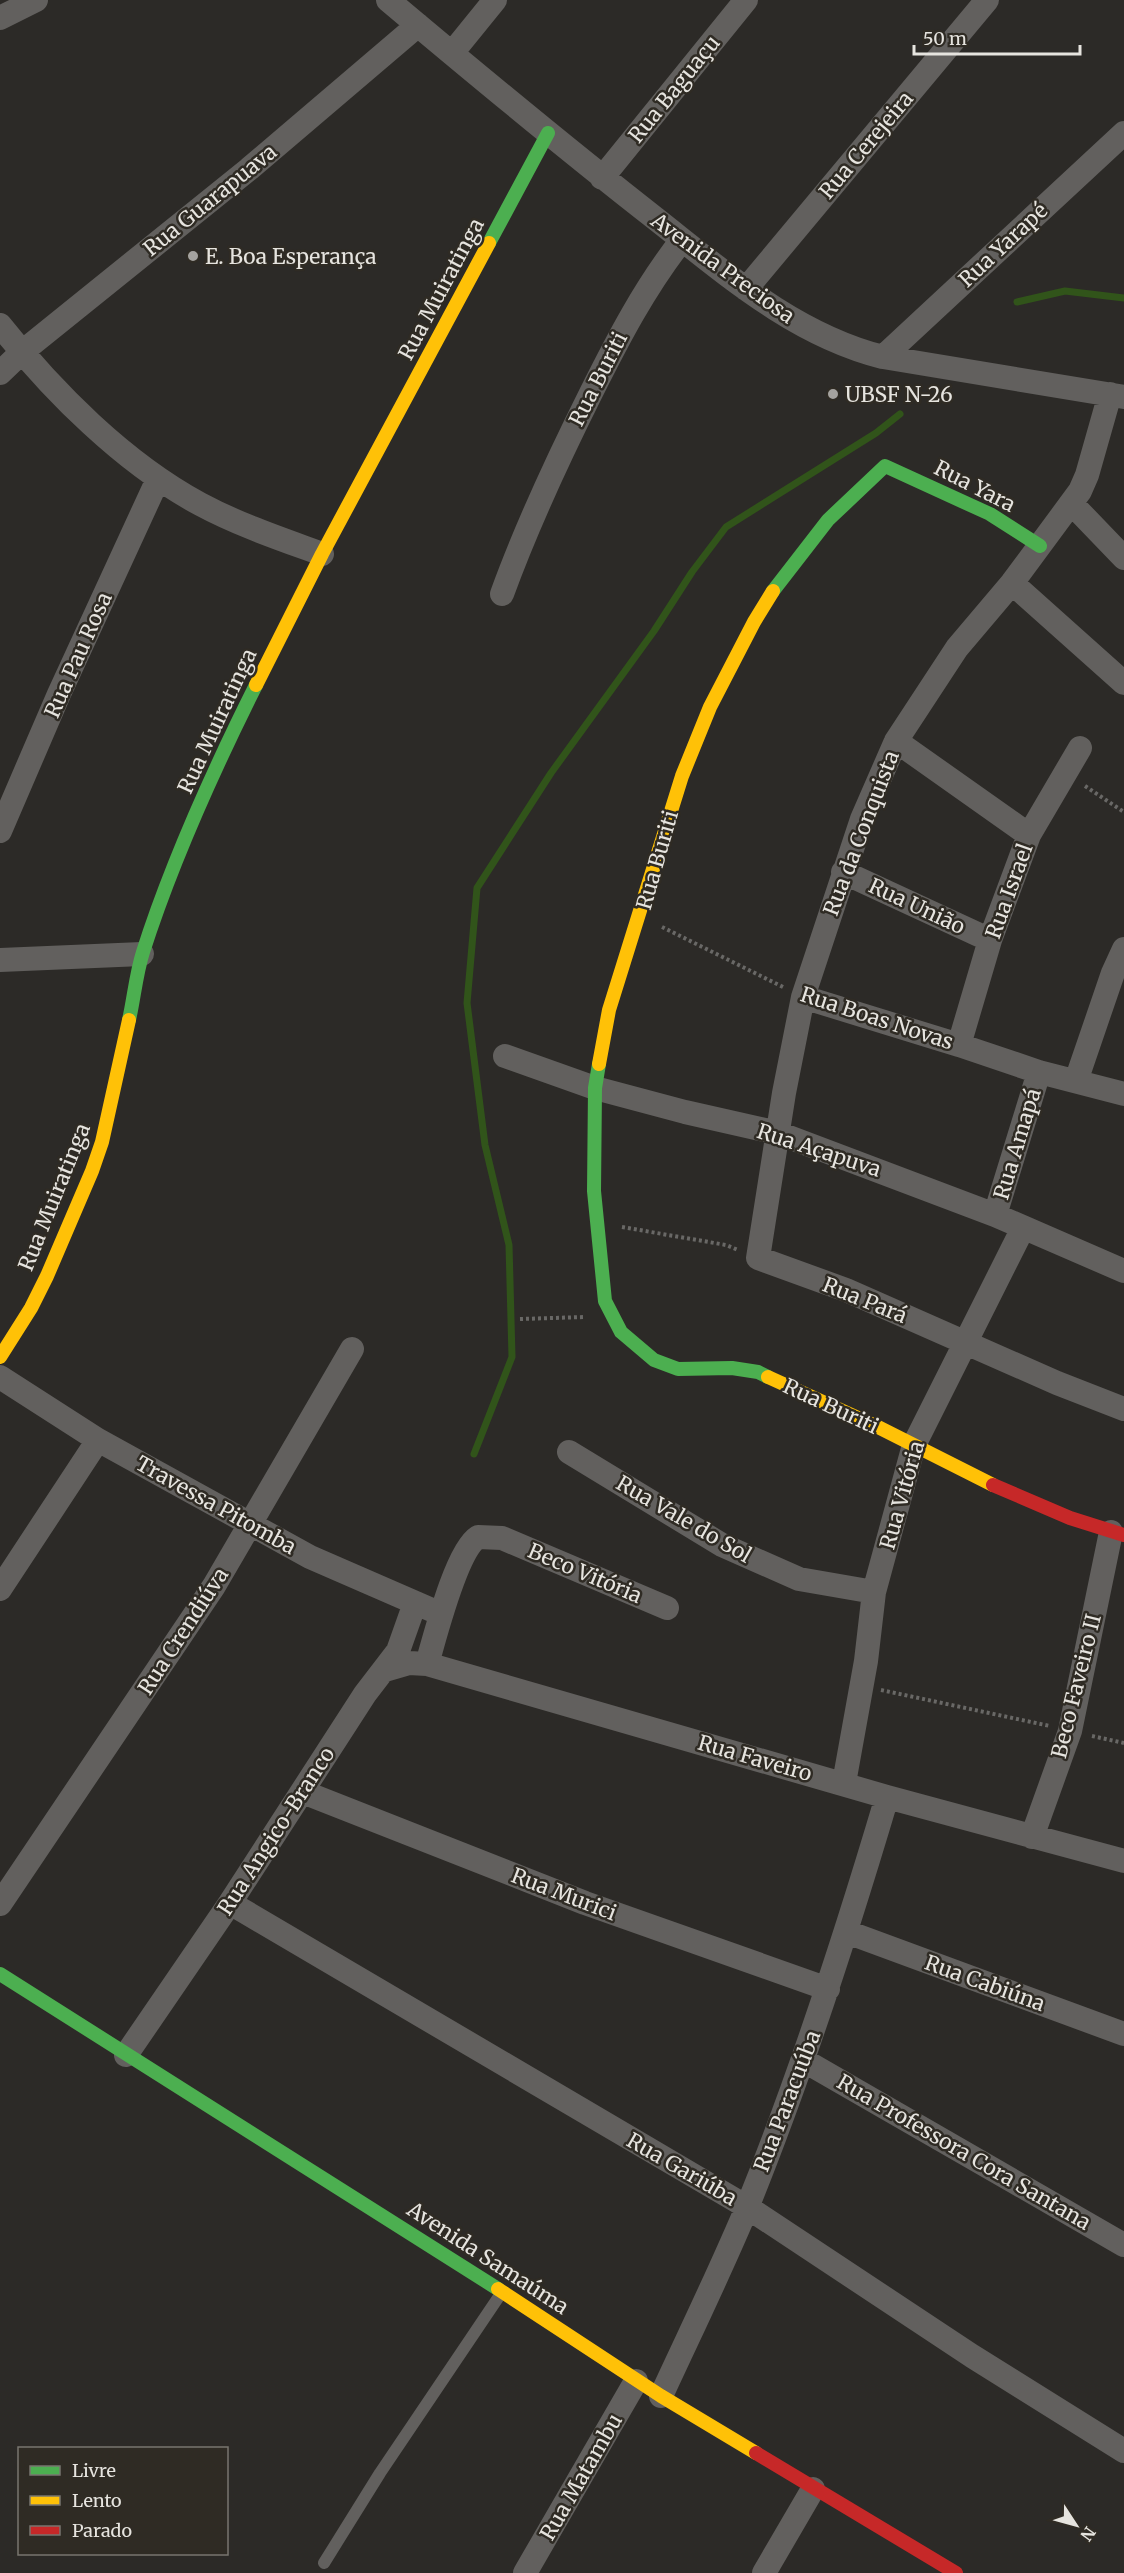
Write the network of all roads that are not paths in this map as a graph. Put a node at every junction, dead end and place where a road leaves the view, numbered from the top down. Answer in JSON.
{"nodes":[{"id":1,"x":36,"y":0,"type":"edge"},
{"id":2,"x":388,"y":0,"type":"edge"},
{"id":3,"x":495,"y":0,"type":"edge"},
{"id":4,"x":746,"y":0,"type":"edge"},
{"id":5,"x":987,"y":0,"type":"edge"},
{"id":6,"x":0,"y":18,"type":"edge"},
{"id":7,"x":418,"y":25,"type":"junction"},
{"id":8,"x":452,"y":53,"type":"junction"},
{"id":9,"x":548,"y":133,"type":"junction"},
{"id":10,"x":1124,"y":133,"type":"edge"},
{"id":11,"x":603,"y":178,"type":"junction"},
{"id":12,"x":682,"y":240,"type":"junction"},
{"id":13,"x":746,"y":290,"type":"junction"},
{"id":14,"x":0,"y":325,"type":"edge"},
{"id":15,"x":22,"y":352,"type":"junction"},
{"id":16,"x":883,"y":357,"type":"junction"},
{"id":17,"x":0,"y":373,"type":"edge"},
{"id":18,"x":1117,"y":396,"type":"edge"},
{"id":19,"x":889,"y":467,"type":"joint"},
{"id":20,"x":158,"y":479,"type":"junction"},
{"id":21,"x":1072,"y":504,"type":"junction"},
{"id":22,"x":1040,"y":546,"type":"junction"},
{"id":23,"x":322,"y":554,"type":"junction"},
{"id":24,"x":1124,"y":558,"type":"edge"},
{"id":25,"x":1012,"y":583,"type":"junction"},
{"id":26,"x":502,"y":594,"type":"dead end"},
{"id":27,"x":1124,"y":683,"type":"edge"},
{"id":28,"x":896,"y":741,"type":"junction"},
{"id":29,"x":1080,"y":748,"type":"dead end"},
{"id":30,"x":0,"y":831,"type":"edge"},
{"id":31,"x":1029,"y":835,"type":"junction"},
{"id":32,"x":843,"y":872,"type":"junction"},
{"id":33,"x":990,"y":939,"type":"junction"},
{"id":34,"x":1124,"y":949,"type":"edge"},
{"id":35,"x":142,"y":954,"type":"junction"},
{"id":36,"x":0,"y":960,"type":"edge"},
{"id":37,"x":803,"y":997,"type":"junction"},
{"id":38,"x":959,"y":1045,"type":"junction"},
{"id":39,"x":505,"y":1056,"type":"dead end"},
{"id":40,"x":1039,"y":1072,"type":"junction"},
{"id":41,"x":1076,"y":1081,"type":"junction"},
{"id":42,"x":594,"y":1088,"type":"junction"},
{"id":43,"x":1124,"y":1094,"type":"edge"},
{"id":44,"x":778,"y":1133,"type":"junction"},
{"id":45,"x":995,"y":1215,"type":"junction"},
{"id":46,"x":1023,"y":1228,"type":"junction"},
{"id":47,"x":758,"y":1258,"type":"joint"},
{"id":48,"x":1124,"y":1271,"type":"edge"},
{"id":49,"x":966,"y":1342,"type":"junction"},
{"id":50,"x":352,"y":1348,"type":"dead end"},
{"id":51,"x":0,"y":1357,"type":"edge"},
{"id":52,"x":0,"y":1377,"type":"edge"},
{"id":53,"x":1124,"y":1409,"type":"edge"},
{"id":54,"x":98,"y":1440,"type":"junction"},
{"id":55,"x":914,"y":1445,"type":"junction"},
{"id":56,"x":569,"y":1452,"type":"dead end"},
{"id":57,"x":250,"y":1524,"type":"junction"},
{"id":58,"x":1118,"y":1534,"type":"edge"},
{"id":59,"x":0,"y":1589,"type":"edge"},
{"id":60,"x":874,"y":1592,"type":"junction"},
{"id":61,"x":415,"y":1603,"type":"junction"},
{"id":62,"x":668,"y":1608,"type":"dead end"},
{"id":63,"x":441,"y":1614,"type":"junction"},
{"id":64,"x":427,"y":1664,"type":"junction"},
{"id":65,"x":385,"y":1670,"type":"junction"},
{"id":66,"x":844,"y":1783,"type":"junction"},
{"id":67,"x":303,"y":1792,"type":"junction"},
{"id":68,"x":887,"y":1797,"type":"junction"},
{"id":69,"x":1032,"y":1837,"type":"junction"},
{"id":70,"x":1124,"y":1861,"type":"edge"},
{"id":71,"x":230,"y":1903,"type":"junction"},
{"id":72,"x":0,"y":1904,"type":"edge"},
{"id":73,"x":847,"y":1932,"type":"junction"},
{"id":74,"x":0,"y":1974,"type":"edge"},
{"id":75,"x":828,"y":1989,"type":"junction"},
{"id":76,"x":1124,"y":2034,"type":"edge"},
{"id":77,"x":126,"y":2055,"type":"junction"},
{"id":78,"x":803,"y":2060,"type":"junction"},
{"id":79,"x":747,"y":2207,"type":"junction"},
{"id":80,"x":1124,"y":2245,"type":"edge"},
{"id":81,"x":502,"y":2291,"type":"junction"},
{"id":82,"x":636,"y":2380,"type":"junction"},
{"id":83,"x":661,"y":2396,"type":"junction"},
{"id":84,"x":1124,"y":2451,"type":"edge"},
{"id":85,"x":813,"y":2489,"type":"junction"},
{"id":86,"x":324,"y":2563,"type":"dead end"},
{"id":87,"x":525,"y":2573,"type":"edge"},
{"id":88,"x":764,"y":2573,"type":"edge"},
{"id":89,"x":956,"y":2573,"type":"edge"}],
"edges":[{"from":1,"to":6,"type":"street"},
{"from":2,"to":7,"type":"street","name":"Avenida Preciosa"},
{"from":3,"to":8,"type":"street"},
{"from":4,"to":11,"type":"street","name":"Rua Baguaçu"},
{"from":5,"to":13,"type":"street","name":"Rua Cerejeira"},
{"from":7,"to":8,"type":"street","name":"Avenida Preciosa"},
{"from":7,"to":15,"type":"street","name":"Rua Guarapuava"},
{"from":8,"to":9,"type":"street","name":"Avenida Preciosa"},
{"from":9,"to":11,"type":"street","name":"Avenida Preciosa"},
{"from":9,"to":23,"type":"street","name":"Rua Muiratinga"},
{"from":10,"to":16,"type":"street","name":"Rua Yarapé"},
{"from":11,"to":12,"type":"street","name":"Avenida Preciosa"},
{"from":12,"to":13,"type":"street","name":"Avenida Preciosa"},
{"from":12,"to":26,"type":"street","name":"Rua Buriti"},
{"from":13,"to":16,"type":"street","name":"Avenida Preciosa"},
{"from":14,"to":15,"type":"street"},
{"from":15,"to":17,"type":"street","name":"Rua Guarapuava"},
{"from":15,"to":20,"type":"street"},
{"from":16,"to":18,"type":"street","name":"Avenida Preciosa"},
{"from":18,"to":21,"type":"street","name":"Rua da Conquista"},
{"from":19,"to":22,"type":"street","name":"Rua Yara"},
{"from":19,"to":42,"type":"street","name":"Rua Buriti"},
{"from":20,"to":23,"type":"street"},
{"from":20,"to":30,"type":"street","name":"Rua Pau Rosa"},
{"from":21,"to":22,"type":"street","name":"Rua da Conquista"},
{"from":21,"to":24,"type":"street"},
{"from":22,"to":25,"type":"street","name":"Rua da Conquista"},
{"from":23,"to":35,"type":"street","name":"Rua Muiratinga"},
{"from":25,"to":27,"type":"street"},
{"from":25,"to":28,"type":"street","name":"Rua da Conquista"},
{"from":28,"to":31,"type":"street"},
{"from":28,"to":32,"type":"street","name":"Rua da Conquista"},
{"from":29,"to":31,"type":"street","name":"Rua Israel"},
{"from":31,"to":33,"type":"street","name":"Rua Israel"},
{"from":32,"to":33,"type":"street","name":"Rua União"},
{"from":32,"to":37,"type":"street","name":"Rua da Conquista"},
{"from":33,"to":38,"type":"street","name":"Rua Israel"},
{"from":34,"to":41,"type":"street"},
{"from":35,"to":36,"type":"street"},
{"from":35,"to":51,"type":"street","name":"Rua Muiratinga"},
{"from":37,"to":38,"type":"street","name":"Rua Boas Novas"},
{"from":37,"to":44,"type":"street","name":"Rua da Conquista"},
{"from":38,"to":40,"type":"street","name":"Rua Boas Novas"},
{"from":39,"to":42,"type":"street","name":"Rua Açapuva"},
{"from":40,"to":41,"type":"street","name":"Rua Boas Novas"},
{"from":40,"to":45,"type":"street","name":"Rua Amapá"},
{"from":41,"to":43,"type":"street","name":"Rua Boas Novas"},
{"from":42,"to":44,"type":"street","name":"Rua Açapuva"},
{"from":42,"to":55,"type":"street","name":"Rua Buriti"},
{"from":44,"to":45,"type":"street","name":"Rua Açapuva"},
{"from":44,"to":47,"type":"street","name":"Rua da Conquista"},
{"from":45,"to":46,"type":"street","name":"Rua Açapuva"},
{"from":46,"to":48,"type":"street","name":"Rua Açapuva"},
{"from":46,"to":49,"type":"street","name":"Rua Vitória"},
{"from":47,"to":49,"type":"street","name":"Rua Pará"},
{"from":49,"to":53,"type":"street","name":"Rua Pará"},
{"from":49,"to":55,"type":"street","name":"Rua Vitória"},
{"from":50,"to":57,"type":"street","name":"Rua Crendiúva"},
{"from":52,"to":54,"type":"street","name":"Travessa Pitomba"},
{"from":54,"to":57,"type":"street","name":"Travessa Pitomba"},
{"from":54,"to":59,"type":"street"},
{"from":55,"to":58,"type":"street","name":"Rua Buriti"},
{"from":55,"to":60,"type":"street","name":"Rua Vitória"},
{"from":56,"to":60,"type":"street","name":"Rua Vale do Sol"},
{"from":57,"to":61,"type":"street","name":"Travessa Pitomba"},
{"from":57,"to":72,"type":"street","name":"Rua Crendiúva"},
{"from":58,"to":69,"type":"street","name":"Beco Faveiro II"},
{"from":60,"to":66,"type":"street","name":"Rua Vitória"},
{"from":61,"to":63,"type":"street","name":"Travessa Pitomba"},
{"from":61,"to":65,"type":"street","name":"Rua Angico-Branco"},
{"from":62,"to":63,"type":"street","name":"Beco Vitória"},
{"from":63,"to":64,"type":"street"},
{"from":64,"to":65,"type":"street","name":"Rua Faveiro"},
{"from":64,"to":66,"type":"street","name":"Rua Faveiro"},
{"from":65,"to":67,"type":"street","name":"Rua Angico-Branco"},
{"from":66,"to":68,"type":"street","name":"Rua Faveiro"},
{"from":67,"to":71,"type":"street","name":"Rua Angico-Branco"},
{"from":67,"to":75,"type":"street","name":"Rua Murici"},
{"from":68,"to":69,"type":"street","name":"Rua Faveiro"},
{"from":68,"to":73,"type":"street","name":"Rua Paracuúba"},
{"from":69,"to":70,"type":"street","name":"Rua Faveiro"},
{"from":71,"to":77,"type":"street","name":"Rua Angico-Branco"},
{"from":71,"to":79,"type":"street","name":"Rua Gariúba"},
{"from":73,"to":75,"type":"street","name":"Rua Paracuúba"},
{"from":73,"to":76,"type":"street","name":"Rua Cabiúna"},
{"from":74,"to":77,"type":"street","name":"Avenida Samaúma"},
{"from":75,"to":78,"type":"street","name":"Rua Paracuúba"},
{"from":77,"to":81,"type":"street","name":"Avenida Samaúma"},
{"from":78,"to":79,"type":"street","name":"Rua Paracuúba"},
{"from":78,"to":80,"type":"street","name":"Rua Professora Cora Santana"},
{"from":79,"to":83,"type":"street","name":"Rua Paracuúba"},
{"from":79,"to":84,"type":"street","name":"Rua Gariúba"},
{"from":81,"to":82,"type":"street","name":"Avenida Samaúma"},
{"from":81,"to":86,"type":"lane"},
{"from":82,"to":83,"type":"street","name":"Avenida Samaúma"},
{"from":82,"to":87,"type":"street","name":"Rua Matambu"},
{"from":83,"to":85,"type":"street","name":"Avenida Samaúma"},
{"from":85,"to":88,"type":"street"},
{"from":85,"to":89,"type":"street","name":"Avenida Samaúma"}]}
